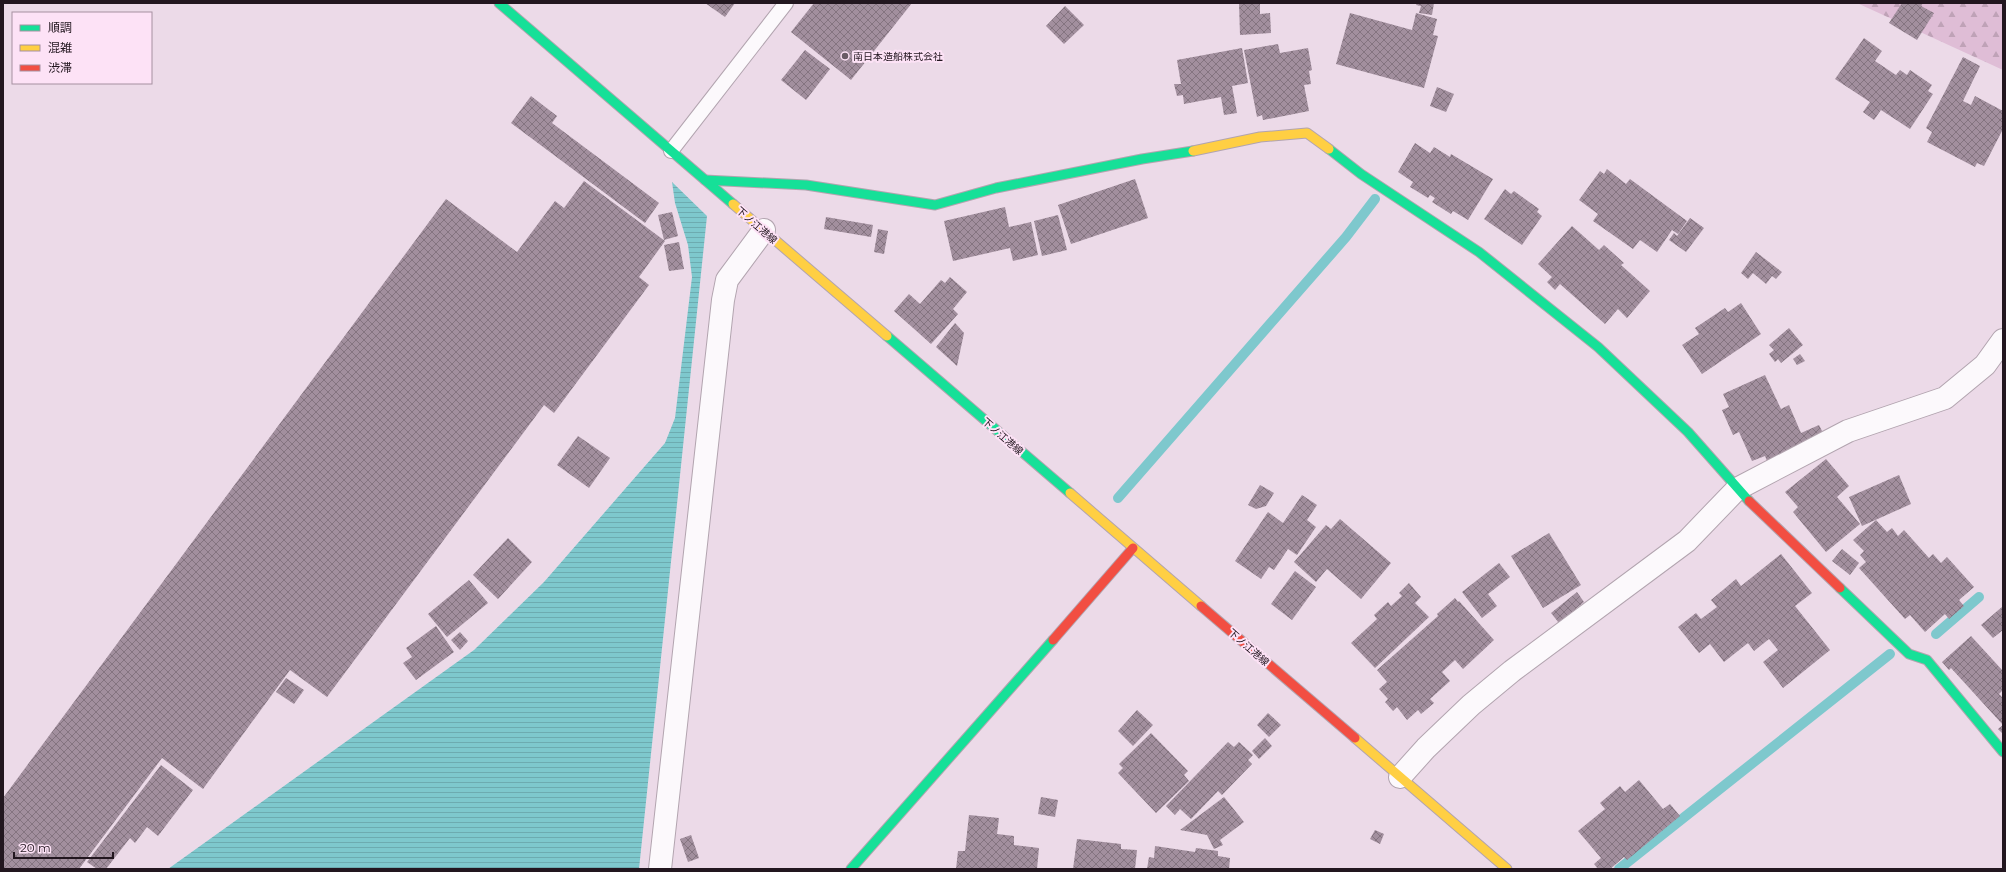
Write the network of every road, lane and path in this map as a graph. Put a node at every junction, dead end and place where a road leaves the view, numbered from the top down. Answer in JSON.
{"nodes":[{"id":1,"x":499,"y":3,"type":"edge"},
{"id":2,"x":786,"y":3,"type":"edge"},
{"id":3,"x":671,"y":151,"type":"junction"},
{"id":4,"x":705,"y":180,"type":"junction"},
{"id":5,"x":764,"y":230,"type":"junction"},
{"id":6,"x":2003,"y":340,"type":"edge"},
{"id":7,"x":1736,"y":489,"type":"junction"},
{"id":8,"x":1133,"y":548,"type":"junction"},
{"id":9,"x":2003,"y":752,"type":"edge"},
{"id":10,"x":1400,"y":777,"type":"junction"},
{"id":11,"x":660,"y":869,"type":"edge"},
{"id":12,"x":851,"y":869,"type":"edge"},
{"id":13,"x":1507,"y":869,"type":"edge"}],
"edges":[{"from":1,"to":3,"type":"street","name":"下ノ江港線"},
{"from":2,"to":3,"type":"lane"},
{"from":3,"to":4,"type":"street","name":"下ノ江港線"},
{"from":4,"to":5,"type":"street","name":"下ノ江港線"},
{"from":4,"to":7,"type":"street"},
{"from":5,"to":8,"type":"street","name":"下ノ江港線"},
{"from":5,"to":11,"type":"street"},
{"from":6,"to":7,"type":"street"},
{"from":7,"to":9,"type":"street"},
{"from":7,"to":10,"type":"street"},
{"from":8,"to":10,"type":"street","name":"下ノ江港線"},
{"from":8,"to":12,"type":"street"},
{"from":10,"to":13,"type":"street","name":"下ノ江港線"}]}
